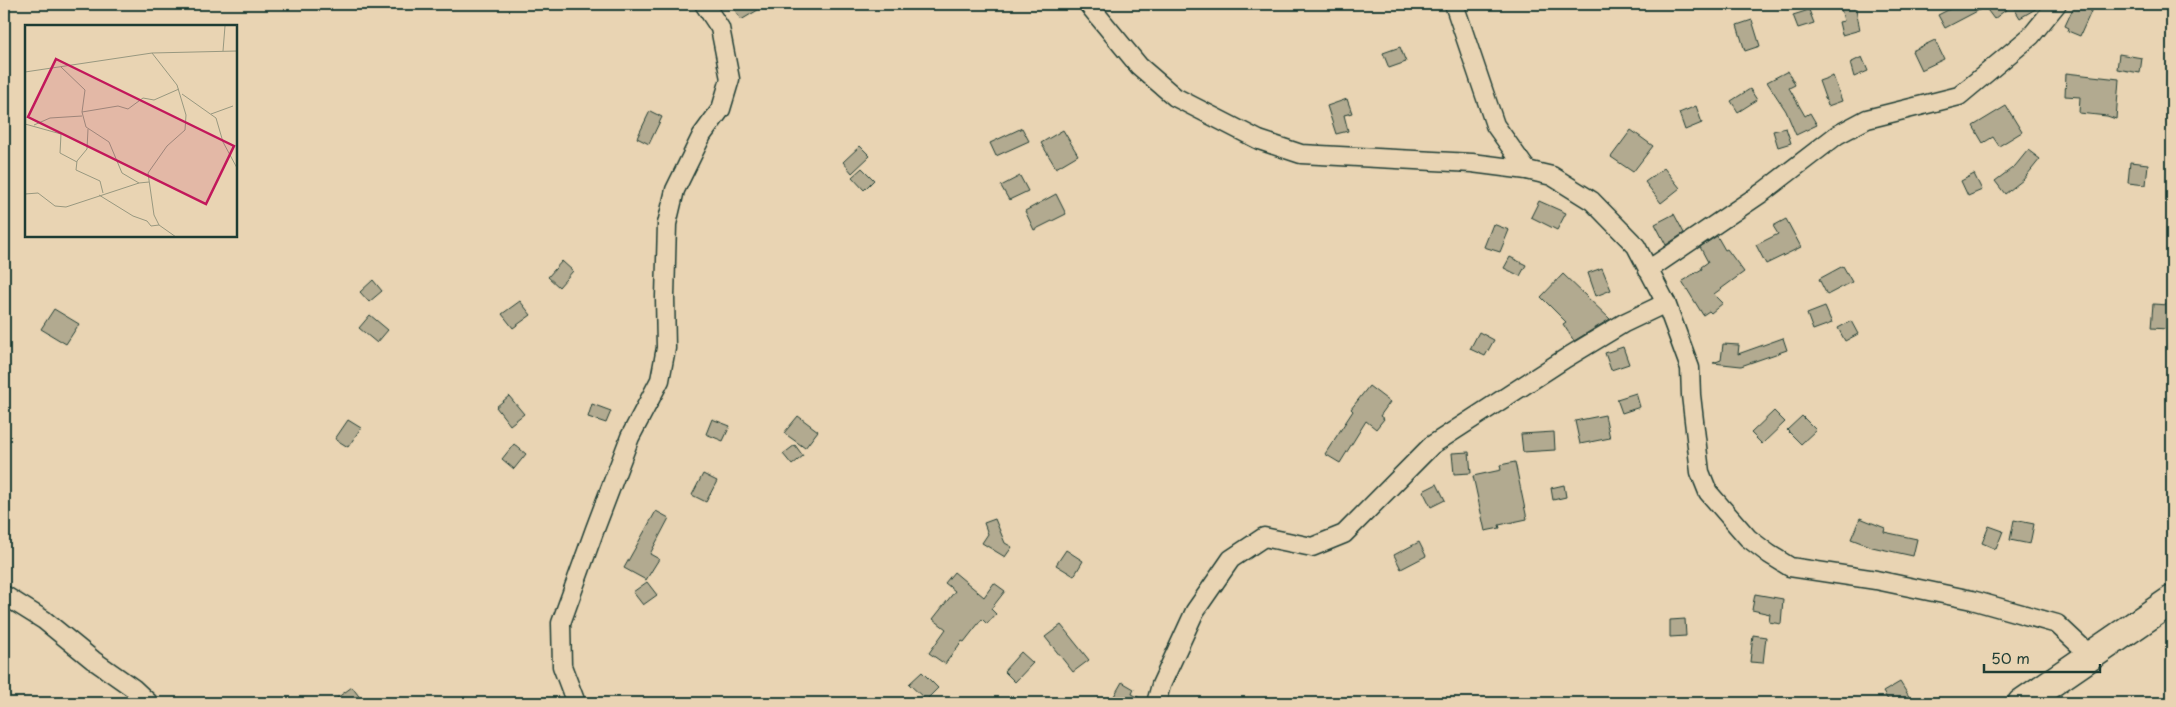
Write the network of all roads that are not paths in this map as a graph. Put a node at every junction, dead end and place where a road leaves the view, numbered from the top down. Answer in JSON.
{"nodes":[{"id":1,"x":704,"y":4,"type":"edge"},
{"id":2,"x":1088,"y":4,"type":"edge"},
{"id":3,"x":1454,"y":4,"type":"edge"},
{"id":4,"x":2057,"y":4,"type":"edge"},
{"id":5,"x":1527,"y":170,"type":"junction"},
{"id":6,"x":1648,"y":270,"type":"junction"},
{"id":7,"x":1666,"y":302,"type":"junction"},
{"id":8,"x":4,"y":595,"type":"edge"},
{"id":9,"x":2172,"y":600,"type":"edge"},
{"id":10,"x":2090,"y":655,"type":"junction"},
{"id":11,"x":149,"y":703,"type":"edge"},
{"id":12,"x":576,"y":703,"type":"edge"},
{"id":13,"x":1156,"y":703,"type":"edge"},
{"id":14,"x":2022,"y":703,"type":"edge"}],
"edges":[{"from":1,"to":12,"type":"street"},
{"from":2,"to":5,"type":"street"},
{"from":3,"to":5,"type":"street"},
{"from":4,"to":6,"type":"street"},
{"from":5,"to":6,"type":"street"},
{"from":6,"to":7,"type":"street"},
{"from":7,"to":10,"type":"street"},
{"from":7,"to":13,"type":"street"},
{"from":8,"to":11,"type":"street"},
{"from":9,"to":10,"type":"main road"},
{"from":10,"to":14,"type":"main road"}]}
